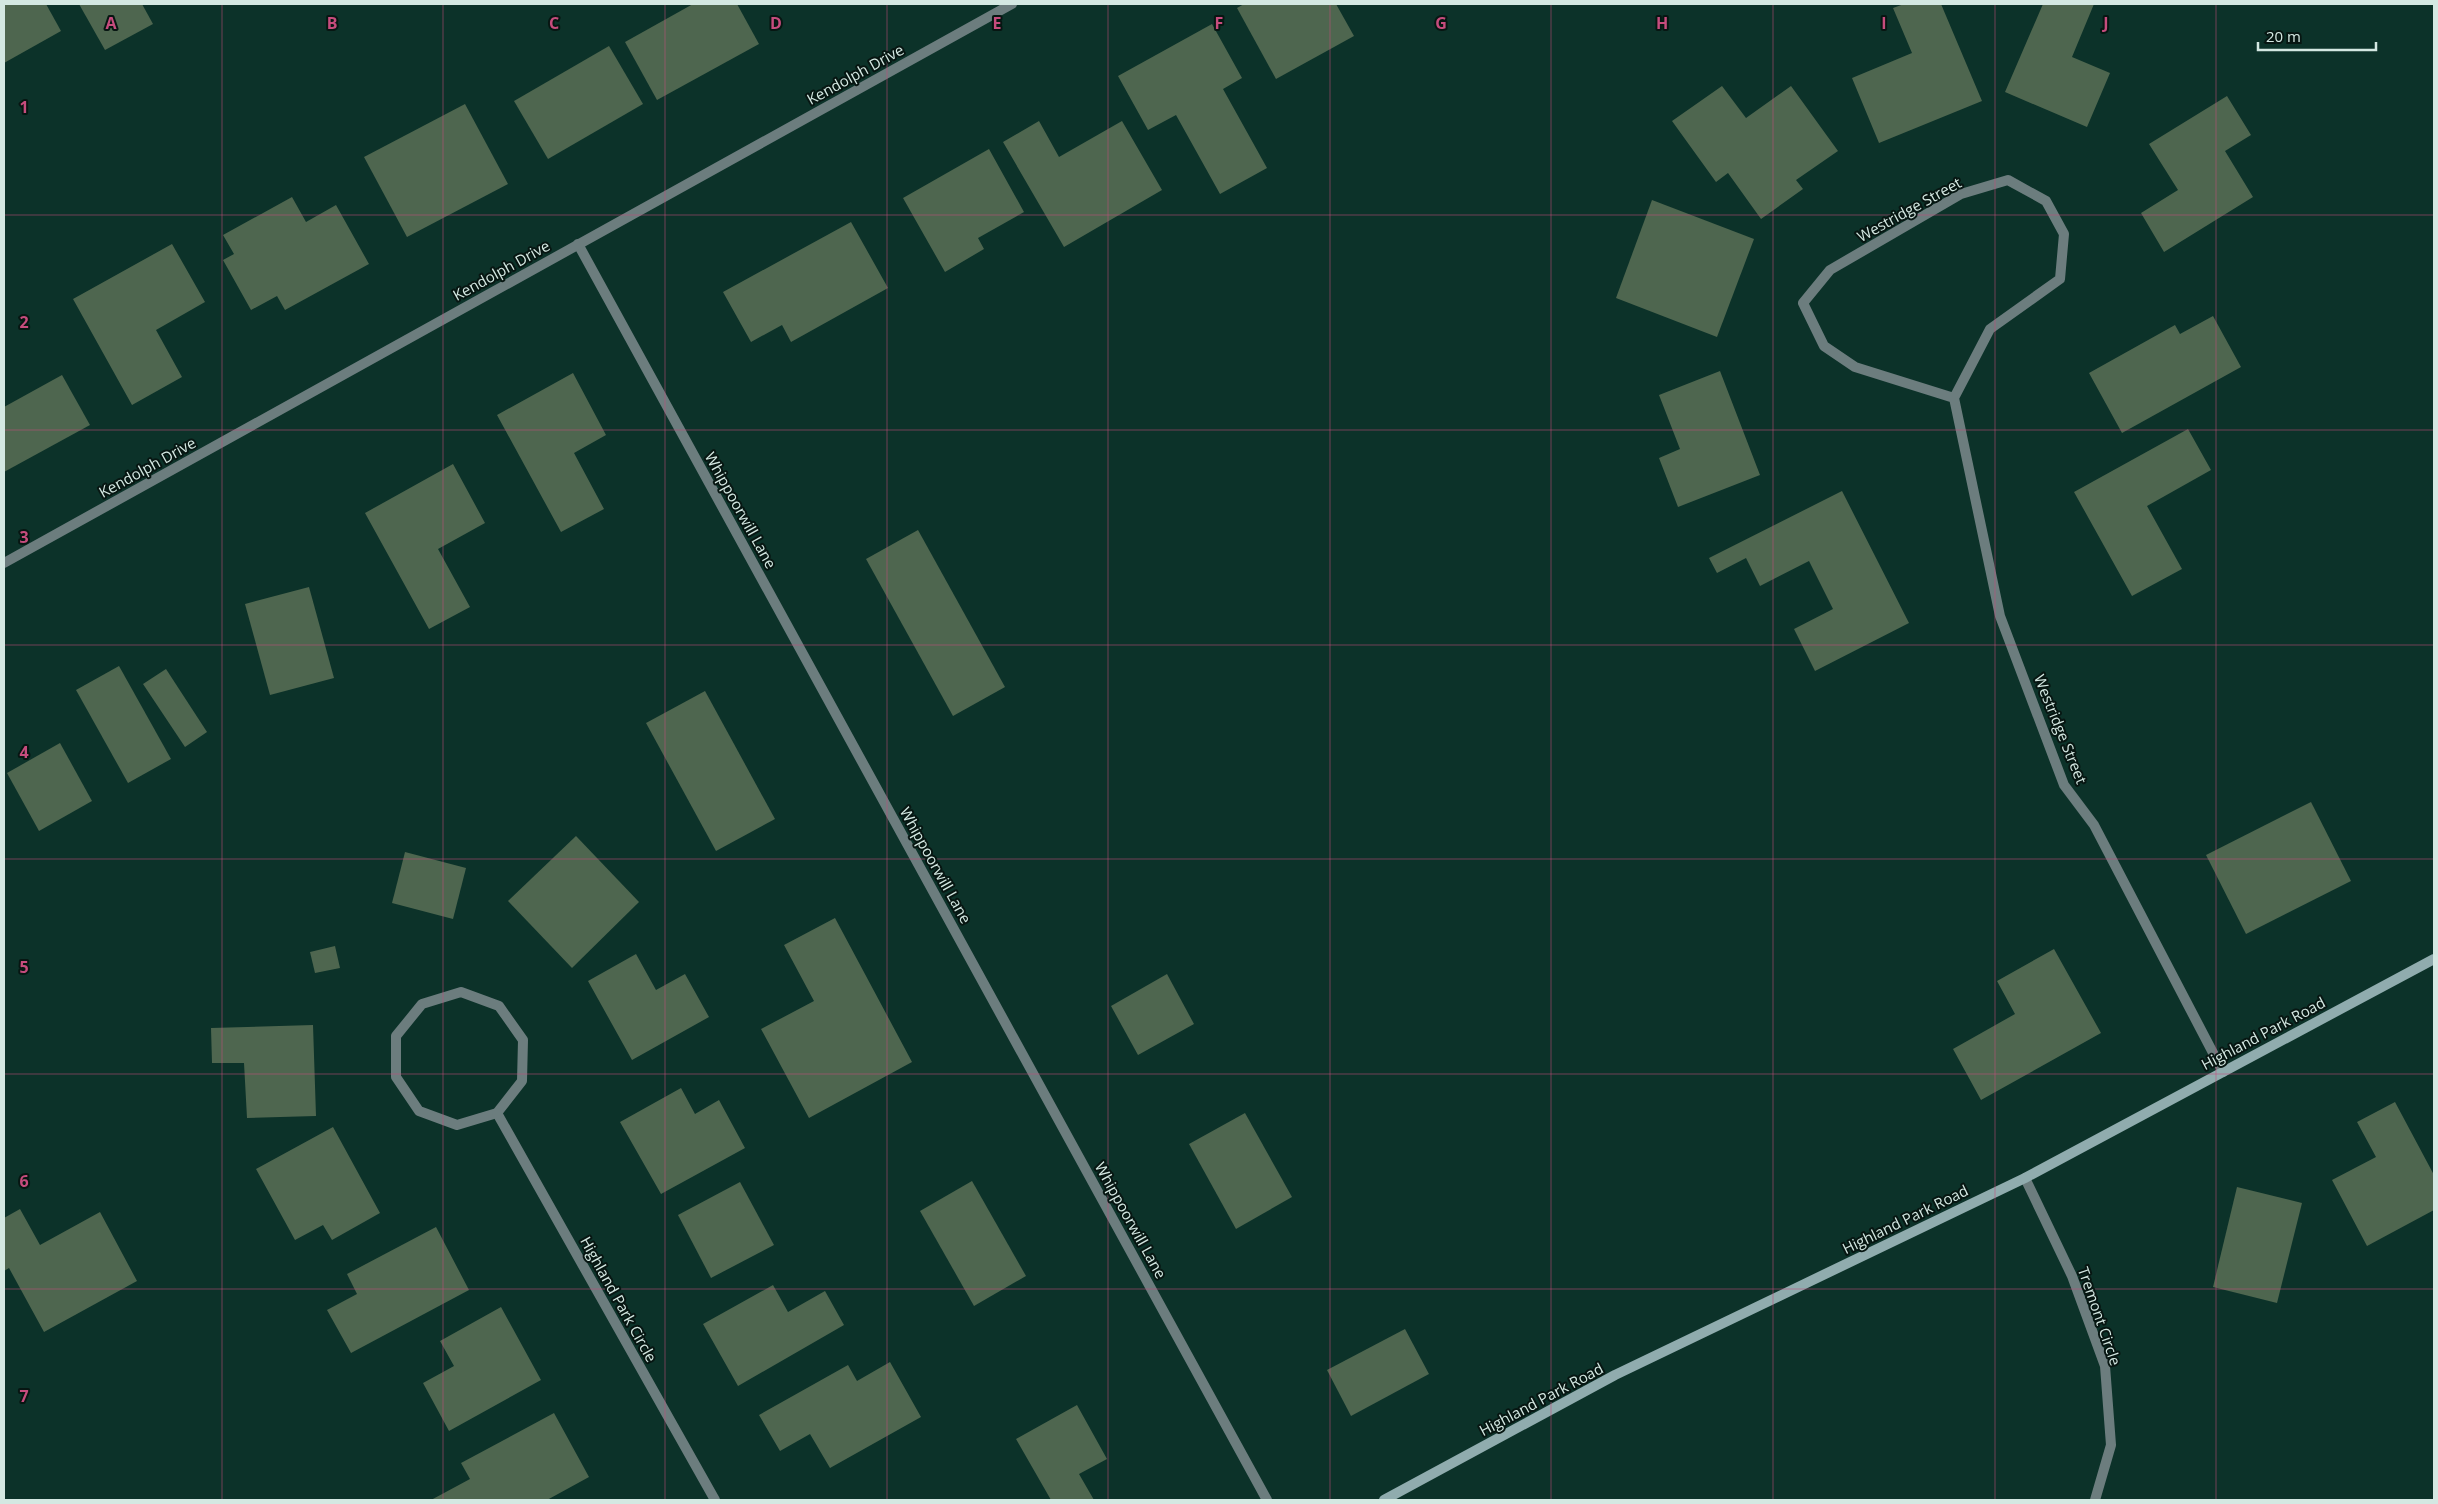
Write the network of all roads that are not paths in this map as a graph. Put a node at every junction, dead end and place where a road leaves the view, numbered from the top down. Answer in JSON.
{"nodes":[{"id":1,"x":1012,"y":4,"type":"edge"},
{"id":2,"x":578,"y":244,"type":"junction"},
{"id":3,"x":1954,"y":398,"type":"junction"},
{"id":4,"x":4,"y":563,"type":"edge"},
{"id":5,"x":2434,"y":959,"type":"edge"},
{"id":6,"x":2223,"y":1072,"type":"junction"},
{"id":7,"x":497,"y":1114,"type":"junction"},
{"id":8,"x":2025,"y":1178,"type":"junction"},
{"id":9,"x":715,"y":1500,"type":"edge"},
{"id":10,"x":1267,"y":1500,"type":"edge"},
{"id":11,"x":1384,"y":1500,"type":"edge"},
{"id":12,"x":2095,"y":1500,"type":"edge"}],
"edges":[{"from":1,"to":2,"type":"street","name":"Kendolph Drive"},
{"from":2,"to":4,"type":"street","name":"Kendolph Drive"},
{"from":2,"to":10,"type":"street","name":"Whippoorwill Lane"},
{"from":3,"to":3,"type":"street","name":"Westridge Street"},
{"from":3,"to":6,"type":"street","name":"Westridge Street"},
{"from":5,"to":6,"type":"street","name":"Highland Park Road"},
{"from":6,"to":8,"type":"street","name":"Highland Park Road"},
{"from":7,"to":7,"type":"street"},
{"from":7,"to":9,"type":"street","name":"Highland Park Circle"},
{"from":8,"to":11,"type":"street","name":"Highland Park Road"},
{"from":8,"to":12,"type":"street","name":"Tremont Circle"}]}
